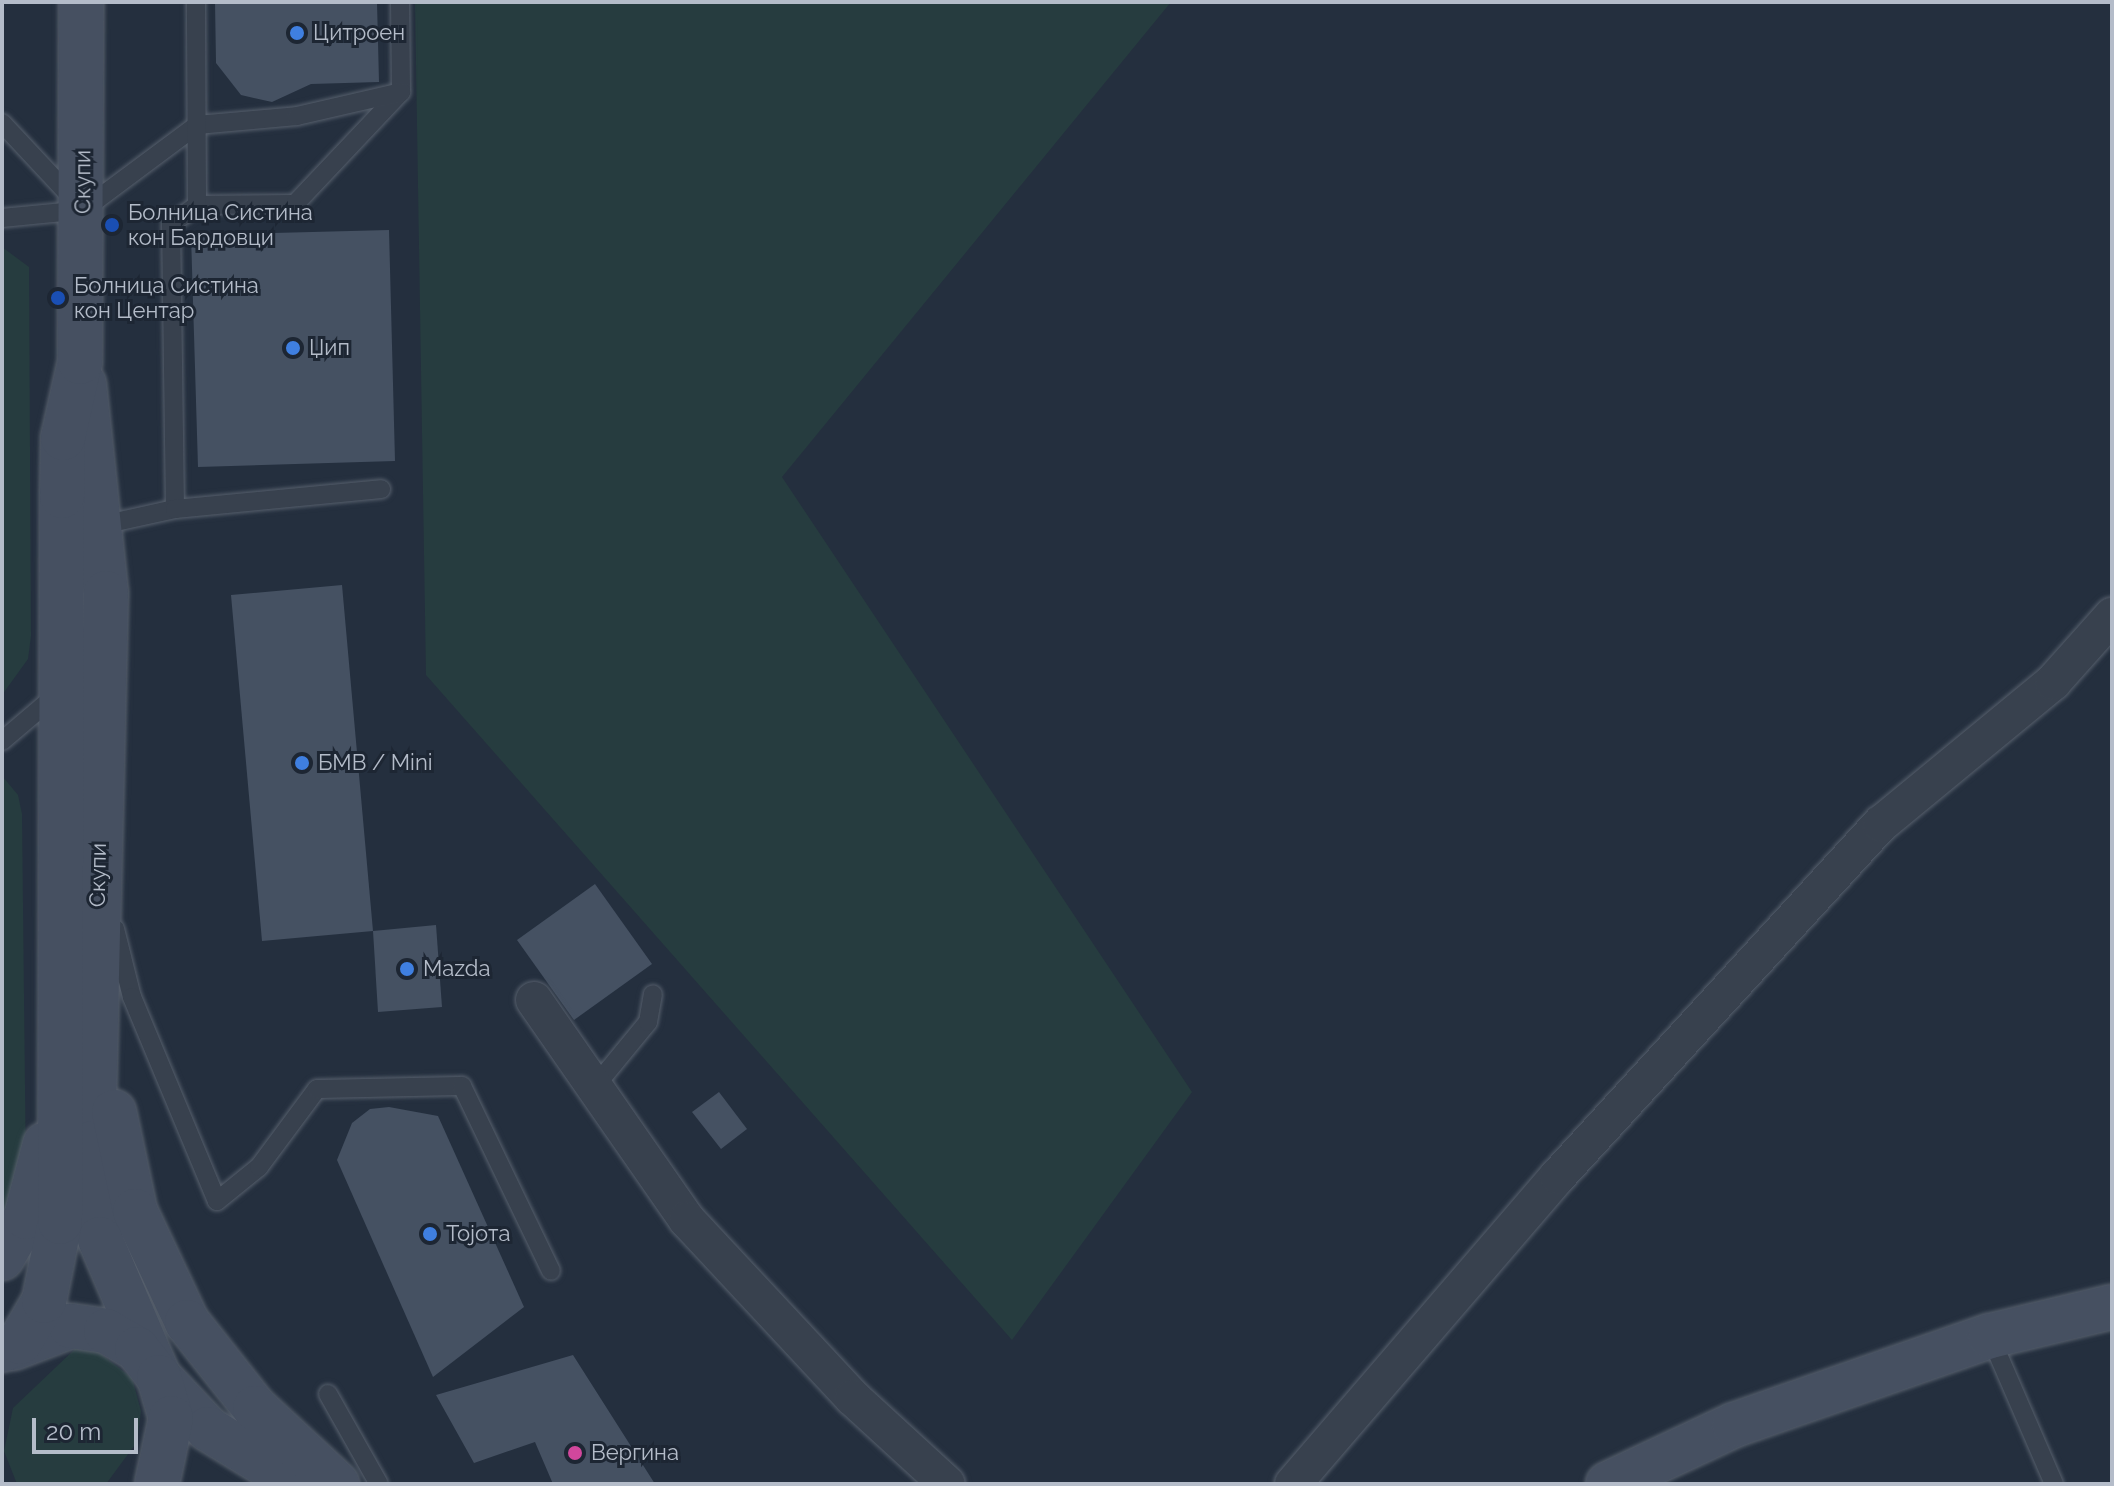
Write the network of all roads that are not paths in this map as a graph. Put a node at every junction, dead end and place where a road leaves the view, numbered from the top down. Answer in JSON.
{"nodes":[{"id":1,"x":81,"y":2,"type":"edge"},
{"id":2,"x":196,"y":2,"type":"edge"},
{"id":3,"x":400,"y":2,"type":"edge"},
{"id":4,"x":401,"y":92,"type":"junction"},
{"id":5,"x":2,"y":123,"type":"edge"},
{"id":6,"x":197,"y":125,"type":"junction"},
{"id":7,"x":197,"y":205,"type":"junction"},
{"id":8,"x":83,"y":210,"type":"junction"},
{"id":9,"x":2,"y":218,"type":"edge"},
{"id":10,"x":80,"y":362,"type":"junction"},
{"id":11,"x":381,"y":489,"type":"dead end"},
{"id":12,"x":175,"y":509,"type":"junction"},
{"id":13,"x":102,"y":525,"type":"junction"},
{"id":14,"x":2112,"y":616,"type":"edge"},
{"id":15,"x":61,"y":691,"type":"junction"},
{"id":16,"x":2,"y":741,"type":"edge"},
{"id":17,"x":98,"y":841,"type":"junction"},
{"id":18,"x":96,"y":950,"type":"junction"},
{"id":19,"x":653,"y":994,"type":"dead end"},
{"id":20,"x":534,"y":1000,"type":"dead end"},
{"id":21,"x":61,"y":1051,"type":"junction"},
{"id":22,"x":597,"y":1084,"type":"junction"},
{"id":23,"x":2,"y":1258,"type":"edge"},
{"id":24,"x":551,"y":1271,"type":"dead end"},
{"id":25,"x":2112,"y":1307,"type":"edge"},
{"id":26,"x":1990,"y":1336,"type":"junction"},
{"id":27,"x":8,"y":1350,"type":"edge"},
{"id":28,"x":159,"y":1377,"type":"junction"},
{"id":29,"x":328,"y":1394,"type":"dead end"},
{"id":30,"x":157,"y":1484,"type":"edge"},
{"id":31,"x":298,"y":1484,"type":"edge"},
{"id":32,"x":337,"y":1484,"type":"edge"},
{"id":33,"x":379,"y":1484,"type":"edge"},
{"id":34,"x":947,"y":1484,"type":"edge"},
{"id":35,"x":1293,"y":1484,"type":"edge"},
{"id":36,"x":1608,"y":1484,"type":"edge"},
{"id":37,"x":2054,"y":1484,"type":"edge"}],
"edges":[{"from":1,"to":8,"type":"street","name":"Скупи"},
{"from":2,"to":6,"type":"lane"},
{"from":3,"to":4,"type":"lane"},
{"from":4,"to":6,"type":"lane"},
{"from":4,"to":7,"type":"lane"},
{"from":5,"to":8,"type":"lane"},
{"from":6,"to":7,"type":"lane"},
{"from":6,"to":8,"type":"lane"},
{"from":7,"to":12,"type":"lane"},
{"from":8,"to":9,"type":"lane"},
{"from":8,"to":10,"type":"street","name":"Скупи"},
{"from":10,"to":13,"type":"street","name":"Скупи"},
{"from":10,"to":15,"type":"street","name":"Скупи"},
{"from":11,"to":12,"type":"lane"},
{"from":12,"to":13,"type":"lane"},
{"from":13,"to":17,"type":"street","name":"Скупи"},
{"from":14,"to":35,"type":"street"},
{"from":15,"to":16,"type":"lane"},
{"from":15,"to":21,"type":"street","name":"Скупи"},
{"from":17,"to":18,"type":"street","name":"Скупи"},
{"from":17,"to":24,"type":"lane"},
{"from":18,"to":28,"type":"street","name":"Скупи"},
{"from":18,"to":32,"type":"street"},
{"from":19,"to":22,"type":"lane"},
{"from":20,"to":22,"type":"street"},
{"from":21,"to":23,"type":"street"},
{"from":21,"to":27,"type":"street","name":"Скупи"},
{"from":22,"to":34,"type":"street"},
{"from":25,"to":26,"type":"street"},
{"from":26,"to":36,"type":"street"},
{"from":26,"to":37,"type":"lane"},
{"from":27,"to":28,"type":"street"},
{"from":28,"to":30,"type":"street"},
{"from":28,"to":31,"type":"street"},
{"from":29,"to":33,"type":"lane"}]}
